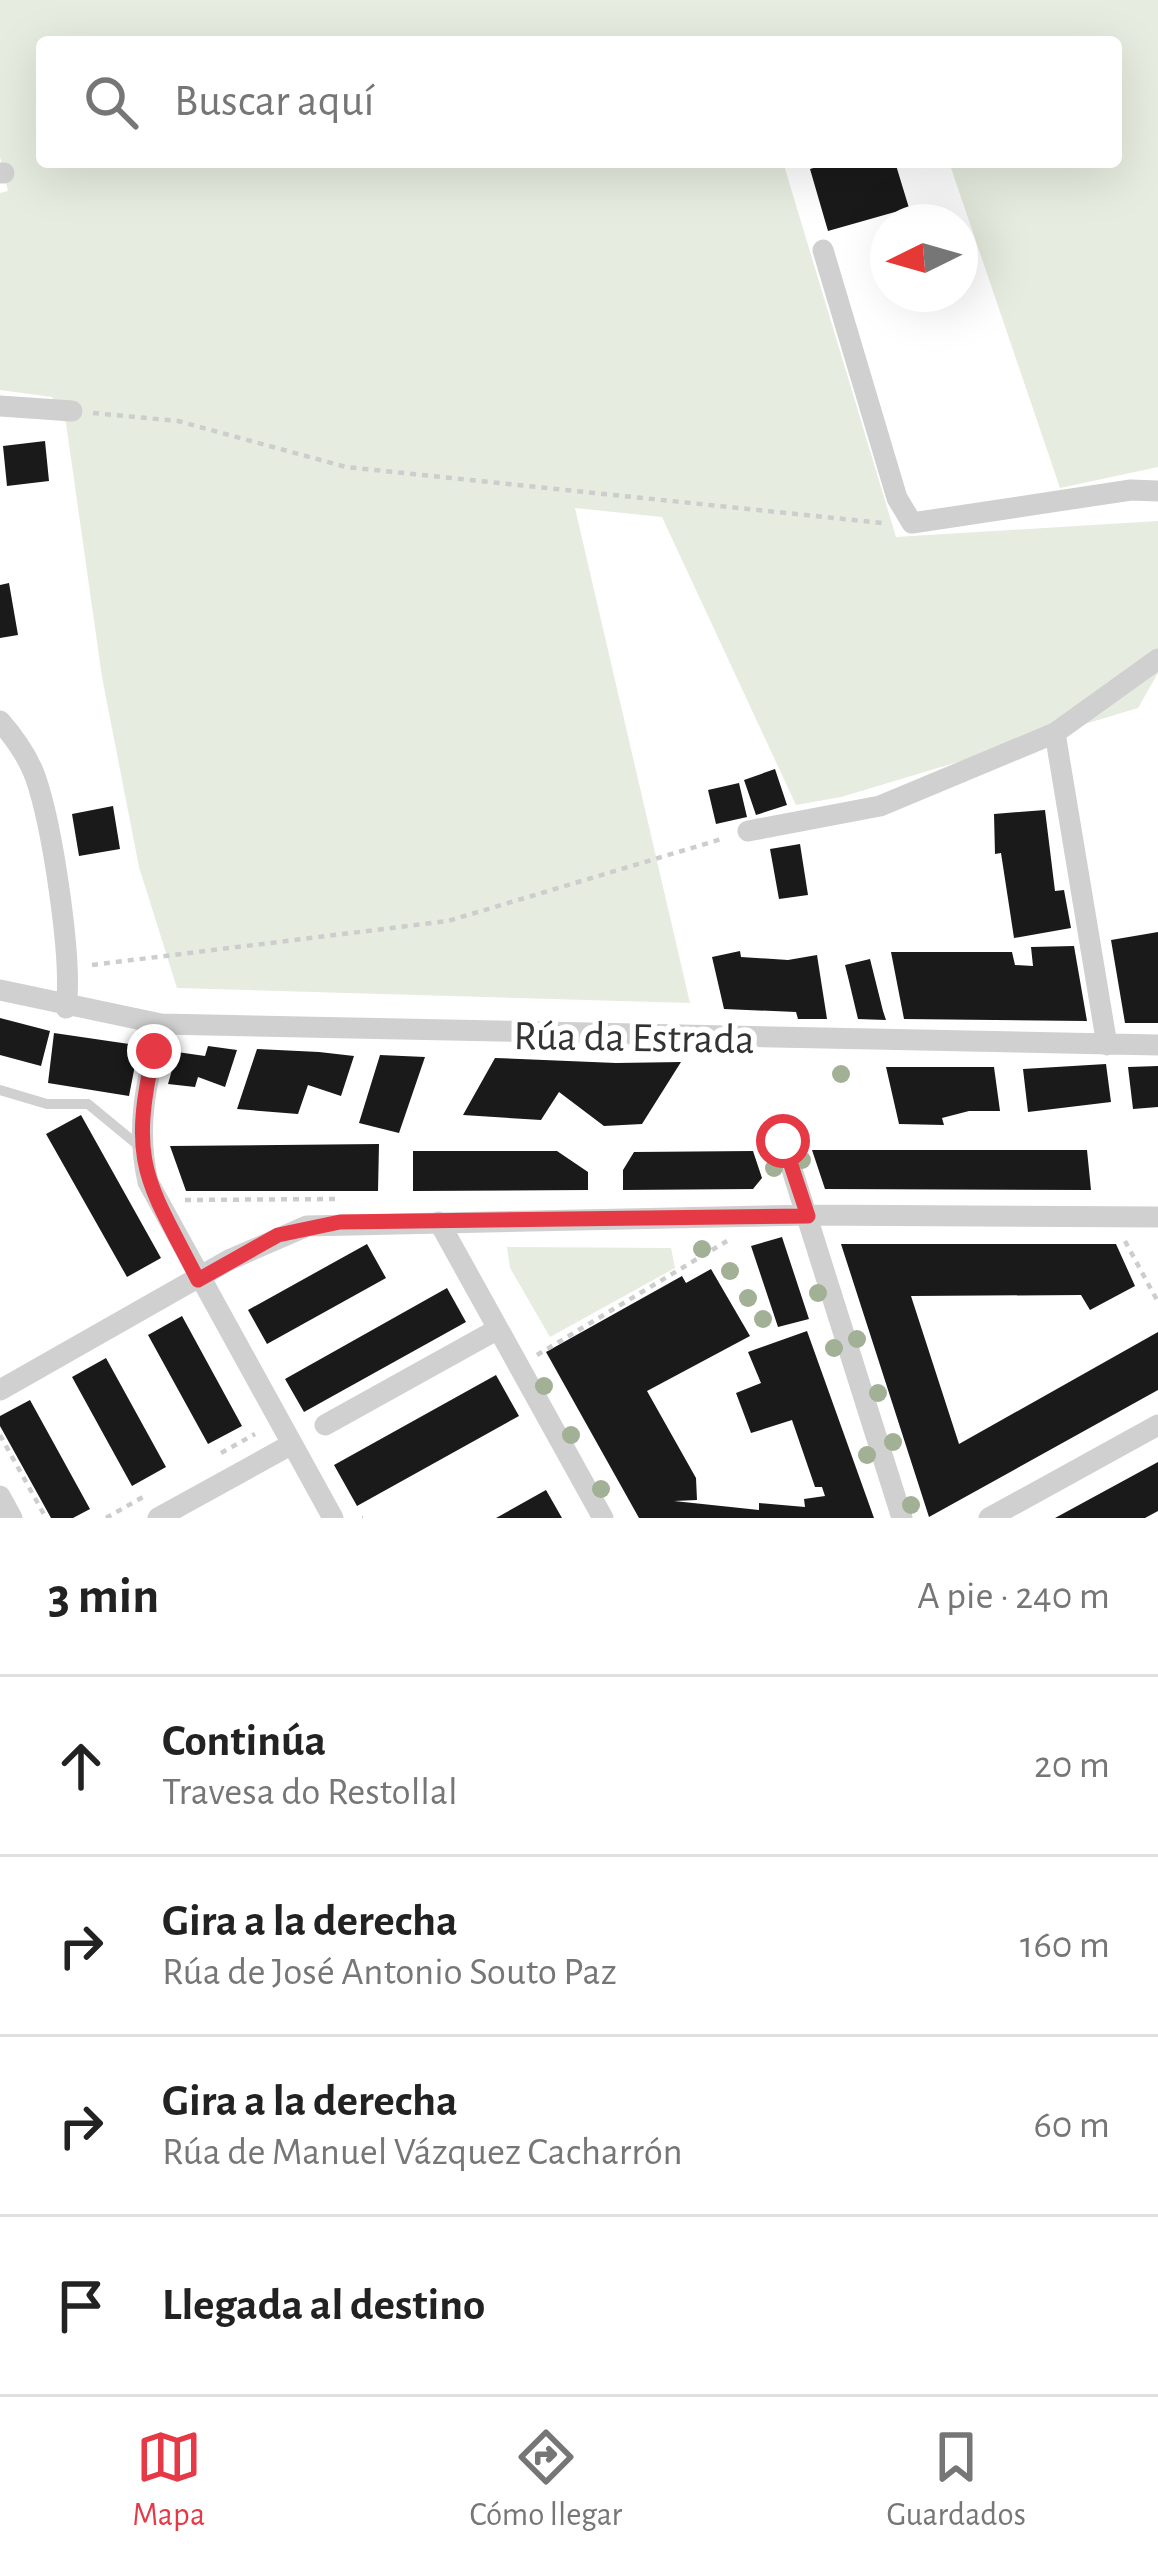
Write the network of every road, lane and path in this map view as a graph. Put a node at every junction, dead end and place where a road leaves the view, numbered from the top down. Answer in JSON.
{"nodes":[{"id":1,"x":823,"y":250,"type":"dead end"},
{"id":2,"x":0,"y":406,"type":"edge"},
{"id":3,"x":72,"y":411,"type":"joint"},
{"id":4,"x":1158,"y":491,"type":"edge"},
{"id":5,"x":912,"y":523,"type":"junction"},
{"id":6,"x":1158,"y":659,"type":"edge"},
{"id":7,"x":0,"y":721,"type":"edge"},
{"id":8,"x":1055,"y":733,"type":"junction"},
{"id":9,"x":748,"y":832,"type":"joint"},
{"id":10,"x":68,"y":970,"type":"junction"},
{"id":11,"x":0,"y":991,"type":"edge"},
{"id":12,"x":66,"y":1008,"type":"junction"},
{"id":13,"x":160,"y":1024,"type":"junction"},
{"id":14,"x":1107,"y":1045,"type":"junction"},
{"id":15,"x":1158,"y":1046,"type":"edge"},
{"id":16,"x":0,"y":1090,"type":"edge"},
{"id":17,"x":783,"y":1141,"type":"dead end"},
{"id":18,"x":140,"y":1146,"type":"junction"},
{"id":19,"x":338,"y":1199,"type":"dead end"},
{"id":20,"x":179,"y":1201,"type":"dead end"},
{"id":21,"x":808,"y":1216,"type":"junction"},
{"id":22,"x":1158,"y":1216,"type":"edge"},
{"id":23,"x":439,"y":1222,"type":"junction"},
{"id":24,"x":728,"y":1241,"type":"dead end"},
{"id":25,"x":1125,"y":1241,"type":"dead end"},
{"id":26,"x":198,"y":1280,"type":"junction"},
{"id":27,"x":1158,"y":1302,"type":"edge"},
{"id":28,"x":498,"y":1329,"type":"junction"},
{"id":29,"x":537,"y":1355,"type":"dead end"},
{"id":30,"x":0,"y":1390,"type":"edge"},
{"id":31,"x":326,"y":1425,"type":"dead end"},
{"id":32,"x":1158,"y":1426,"type":"edge"},
{"id":33,"x":0,"y":1435,"type":"edge"},
{"id":34,"x":292,"y":1444,"type":"junction"},
{"id":35,"x":0,"y":1496,"type":"edge"},
{"id":36,"x":12,"y":1518,"type":"edge"},
{"id":37,"x":46,"y":1518,"type":"edge"},
{"id":38,"x":158,"y":1518,"type":"edge"},
{"id":39,"x":333,"y":1518,"type":"edge"},
{"id":40,"x":603,"y":1518,"type":"edge"},
{"id":41,"x":902,"y":1518,"type":"edge"},
{"id":42,"x":988,"y":1518,"type":"edge"}],
"edges":[{"from":1,"to":5,"type":"street"},
{"from":2,"to":3,"type":"street"},
{"from":3,"to":5,"type":"path"},
{"from":4,"to":5,"type":"street"},
{"from":6,"to":8,"type":"street"},
{"from":7,"to":10,"type":"street"},
{"from":8,"to":9,"type":"street"},
{"from":8,"to":14,"type":"street"},
{"from":9,"to":10,"type":"path"},
{"from":10,"to":12,"type":"street"},
{"from":11,"to":12,"type":"street","name":"Rúa da Estrada"},
{"from":12,"to":13,"type":"street","name":"Rúa da Estrada"},
{"from":13,"to":14,"type":"street","name":"Rúa da Estrada"},
{"from":13,"to":18,"type":"street"},
{"from":14,"to":15,"type":"street","name":"Rúa da Estrada"},
{"from":16,"to":18,"type":"lane"},
{"from":17,"to":21,"type":"street"},
{"from":18,"to":26,"type":"street"},
{"from":19,"to":20,"type":"path"},
{"from":21,"to":22,"type":"street"},
{"from":21,"to":23,"type":"street"},
{"from":21,"to":41,"type":"street"},
{"from":23,"to":26,"type":"street"},
{"from":23,"to":28,"type":"street"},
{"from":24,"to":29,"type":"path"},
{"from":25,"to":27,"type":"path"},
{"from":26,"to":30,"type":"street"},
{"from":26,"to":34,"type":"street"},
{"from":28,"to":31,"type":"street"},
{"from":28,"to":40,"type":"street"},
{"from":32,"to":42,"type":"street"},
{"from":33,"to":37,"type":"path"},
{"from":34,"to":38,"type":"street"},
{"from":34,"to":39,"type":"street"},
{"from":35,"to":36,"type":"street"}]}
